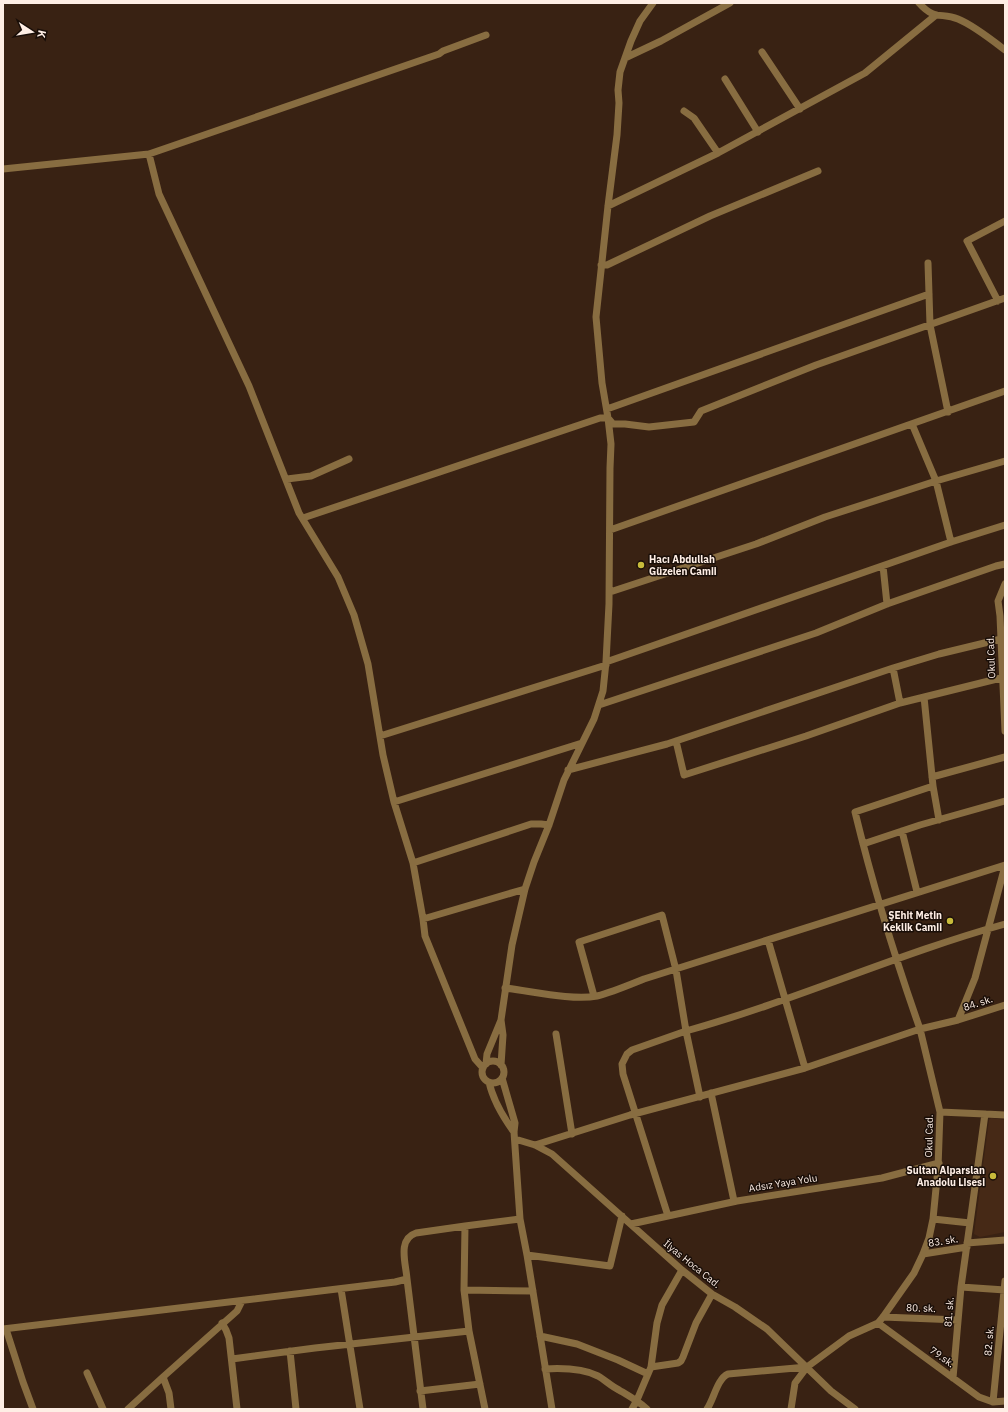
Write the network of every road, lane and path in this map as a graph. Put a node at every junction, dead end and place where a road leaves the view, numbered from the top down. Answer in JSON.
{"nodes":[{"id":1,"x":654,"y":3,"type":"edge"},
{"id":2,"x":730,"y":3,"type":"edge"},
{"id":3,"x":920,"y":3,"type":"edge"},
{"id":4,"x":936,"y":15,"type":"junction"},
{"id":5,"x":486,"y":35,"type":"dead end"},
{"id":6,"x":1005,"y":50,"type":"edge"},
{"id":7,"x":762,"y":52,"type":"dead end"},
{"id":8,"x":625,"y":58,"type":"junction"},
{"id":9,"x":725,"y":79,"type":"dead end"},
{"id":10,"x":800,"y":109,"type":"junction"},
{"id":11,"x":684,"y":111,"type":"dead end"},
{"id":12,"x":758,"y":132,"type":"junction"},
{"id":13,"x":718,"y":153,"type":"junction"},
{"id":14,"x":149,"y":154,"type":"junction"},
{"id":15,"x":3,"y":169,"type":"edge"},
{"id":16,"x":818,"y":171,"type":"dead end"},
{"id":17,"x":608,"y":206,"type":"junction"},
{"id":18,"x":1005,"y":220,"type":"edge"},
{"id":19,"x":928,"y":263,"type":"dead end"},
{"id":20,"x":601,"y":265,"type":"junction"},
{"id":21,"x":929,"y":294,"type":"junction"},
{"id":22,"x":1005,"y":298,"type":"edge"},
{"id":23,"x":998,"y":301,"type":"junction"},
{"id":24,"x":930,"y":325,"type":"junction"},
{"id":25,"x":1005,"y":391,"type":"edge"},
{"id":26,"x":607,"y":409,"type":"junction"},
{"id":27,"x":948,"y":412,"type":"junction"},
{"id":28,"x":608,"y":418,"type":"junction"},
{"id":29,"x":912,"y":424,"type":"junction"},
{"id":30,"x":349,"y":459,"type":"dead end"},
{"id":31,"x":1005,"y":460,"type":"edge"},
{"id":32,"x":287,"y":480,"type":"junction"},
{"id":33,"x":936,"y":481,"type":"junction"},
{"id":34,"x":303,"y":518,"type":"junction"},
{"id":35,"x":1005,"y":525,"type":"edge"},
{"id":36,"x":610,"y":530,"type":"junction"},
{"id":37,"x":951,"y":542,"type":"junction"},
{"id":38,"x":1005,"y":564,"type":"edge"},
{"id":39,"x":882,"y":566,"type":"junction"},
{"id":40,"x":1005,"y":584,"type":"edge"},
{"id":41,"x":610,"y":592,"type":"junction"},
{"id":42,"x":1001,"y":600,"type":"edge"},
{"id":43,"x":887,"y":604,"type":"junction"},
{"id":44,"x":1001,"y":639,"type":"junction"},
{"id":45,"x":606,"y":663,"type":"junction"},
{"id":46,"x":893,"y":668,"type":"junction"},
{"id":47,"x":1004,"y":677,"type":"edge"},
{"id":48,"x":924,"y":697,"type":"junction"},
{"id":49,"x":900,"y":703,"type":"junction"},
{"id":50,"x":599,"y":705,"type":"junction"},
{"id":51,"x":1005,"y":731,"type":"edge"},
{"id":52,"x":380,"y":736,"type":"junction"},
{"id":53,"x":676,"y":741,"type":"junction"},
{"id":54,"x":582,"y":742,"type":"junction"},
{"id":55,"x":1005,"y":757,"type":"edge"},
{"id":56,"x":568,"y":770,"type":"junction"},
{"id":57,"x":932,"y":776,"type":"junction"},
{"id":58,"x":933,"y":786,"type":"junction"},
{"id":59,"x":1005,"y":800,"type":"edge"},
{"id":60,"x":394,"y":802,"type":"junction"},
{"id":61,"x":939,"y":820,"type":"junction"},
{"id":62,"x":549,"y":826,"type":"junction"},
{"id":63,"x":902,"y":831,"type":"junction"},
{"id":64,"x":863,"y":844,"type":"junction"},
{"id":65,"x":413,"y":863,"type":"junction"},
{"id":66,"x":1005,"y":865,"type":"edge"},
{"id":67,"x":525,"y":889,"type":"junction"},
{"id":68,"x":917,"y":892,"type":"junction"},
{"id":69,"x":880,"y":904,"type":"junction"},
{"id":70,"x":423,"y":919,"type":"junction"},
{"id":71,"x":1005,"y":924,"type":"edge"},
{"id":72,"x":987,"y":929,"type":"junction"},
{"id":73,"x":768,"y":940,"type":"junction"},
{"id":74,"x":896,"y":960,"type":"junction"},
{"id":75,"x":676,"y":970,"type":"junction"},
{"id":76,"x":505,"y":988,"type":"junction"},
{"id":77,"x":594,"y":996,"type":"junction"},
{"id":78,"x":785,"y":999,"type":"junction"},
{"id":79,"x":1005,"y":1004,"type":"edge"},
{"id":80,"x":501,"y":1020,"type":"junction"},
{"id":81,"x":958,"y":1020,"type":"junction"},
{"id":82,"x":920,"y":1029,"type":"junction"},
{"id":83,"x":686,"y":1031,"type":"junction"},
{"id":84,"x":556,"y":1034,"type":"dead end"},
{"id":85,"x":501,"y":1065,"type":"junction"},
{"id":86,"x":484,"y":1066,"type":"junction"},
{"id":87,"x":806,"y":1068,"type":"junction"},
{"id":88,"x":502,"y":1078,"type":"junction"},
{"id":89,"x":489,"y":1082,"type":"junction"},
{"id":90,"x":711,"y":1093,"type":"junction"},
{"id":91,"x":700,"y":1097,"type":"junction"},
{"id":92,"x":940,"y":1112,"type":"junction"},
{"id":93,"x":635,"y":1114,"type":"junction"},
{"id":94,"x":986,"y":1114,"type":"junction"},
{"id":95,"x":1005,"y":1115,"type":"edge"},
{"id":96,"x":572,"y":1134,"type":"junction"},
{"id":97,"x":514,"y":1136,"type":"junction"},
{"id":98,"x":535,"y":1145,"type":"junction"},
{"id":99,"x":939,"y":1163,"type":"junction"},
{"id":100,"x":734,"y":1201,"type":"junction"},
{"id":101,"x":622,"y":1216,"type":"junction"},
{"id":102,"x":668,"y":1216,"type":"junction"},
{"id":103,"x":520,"y":1219,"type":"junction"},
{"id":104,"x":933,"y":1219,"type":"junction"},
{"id":105,"x":970,"y":1223,"type":"junction"},
{"id":106,"x":631,"y":1224,"type":"junction"},
{"id":107,"x":465,"y":1226,"type":"junction"},
{"id":108,"x":1005,"y":1240,"type":"edge"},
{"id":109,"x":967,"y":1245,"type":"junction"},
{"id":110,"x":923,"y":1254,"type":"junction"},
{"id":111,"x":527,"y":1255,"type":"junction"},
{"id":112,"x":682,"y":1270,"type":"junction"},
{"id":113,"x":407,"y":1279,"type":"junction"},
{"id":114,"x":1005,"y":1281,"type":"edge"},
{"id":115,"x":961,"y":1287,"type":"junction"},
{"id":116,"x":341,"y":1290,"type":"junction"},
{"id":117,"x":464,"y":1290,"type":"junction"},
{"id":118,"x":1005,"y":1290,"type":"edge"},
{"id":119,"x":533,"y":1291,"type":"junction"},
{"id":120,"x":712,"y":1294,"type":"junction"},
{"id":121,"x":242,"y":1301,"type":"junction"},
{"id":122,"x":883,"y":1317,"type":"junction"},
{"id":123,"x":958,"y":1320,"type":"junction"},
{"id":124,"x":222,"y":1323,"type":"junction"},
{"id":125,"x":878,"y":1323,"type":"junction"},
{"id":126,"x":5,"y":1329,"type":"edge"},
{"id":127,"x":470,"y":1331,"type":"junction"},
{"id":128,"x":540,"y":1336,"type":"junction"},
{"id":129,"x":414,"y":1337,"type":"junction"},
{"id":130,"x":349,"y":1344,"type":"junction"},
{"id":131,"x":290,"y":1351,"type":"junction"},
{"id":132,"x":232,"y":1359,"type":"junction"},
{"id":133,"x":807,"y":1367,"type":"junction"},
{"id":134,"x":545,"y":1369,"type":"junction"},
{"id":135,"x":649,"y":1371,"type":"junction"},
{"id":136,"x":87,"y":1374,"type":"dead end"},
{"id":137,"x":163,"y":1377,"type":"junction"},
{"id":138,"x":953,"y":1378,"type":"junction"},
{"id":139,"x":480,"y":1384,"type":"junction"},
{"id":140,"x":420,"y":1391,"type":"junction"},
{"id":141,"x":637,"y":1400,"type":"junction"},
{"id":142,"x":1005,"y":1401,"type":"edge"},
{"id":143,"x":995,"y":1402,"type":"junction"},
{"id":144,"x":33,"y":1409,"type":"edge"},
{"id":145,"x":103,"y":1409,"type":"edge"},
{"id":146,"x":128,"y":1409,"type":"edge"},
{"id":147,"x":172,"y":1409,"type":"edge"},
{"id":148,"x":236,"y":1409,"type":"edge"},
{"id":149,"x":296,"y":1409,"type":"edge"},
{"id":150,"x":360,"y":1409,"type":"edge"},
{"id":151,"x":422,"y":1409,"type":"edge"},
{"id":152,"x":485,"y":1409,"type":"edge"},
{"id":153,"x":552,"y":1409,"type":"edge"},
{"id":154,"x":632,"y":1409,"type":"edge"},
{"id":155,"x":647,"y":1409,"type":"edge"},
{"id":156,"x":707,"y":1409,"type":"edge"},
{"id":157,"x":791,"y":1409,"type":"edge"},
{"id":158,"x":856,"y":1409,"type":"edge"}],
"edges":[{"from":1,"to":8,"type":"street"},
{"from":2,"to":8,"type":"street"},
{"from":3,"to":4,"type":"street"},
{"from":4,"to":6,"type":"street"},
{"from":4,"to":10,"type":"street"},
{"from":5,"to":14,"type":"street"},
{"from":7,"to":10,"type":"street"},
{"from":8,"to":17,"type":"street"},
{"from":9,"to":12,"type":"street"},
{"from":10,"to":12,"type":"street"},
{"from":11,"to":13,"type":"street"},
{"from":12,"to":13,"type":"street"},
{"from":13,"to":17,"type":"street"},
{"from":14,"to":15,"type":"street"},
{"from":14,"to":32,"type":"street"},
{"from":16,"to":20,"type":"street"},
{"from":17,"to":20,"type":"street"},
{"from":18,"to":23,"type":"street"},
{"from":19,"to":21,"type":"street"},
{"from":20,"to":26,"type":"street"},
{"from":21,"to":24,"type":"street"},
{"from":21,"to":26,"type":"street"},
{"from":22,"to":23,"type":"street"},
{"from":23,"to":24,"type":"street"},
{"from":24,"to":27,"type":"street"},
{"from":24,"to":28,"type":"street"},
{"from":25,"to":27,"type":"street"},
{"from":26,"to":28,"type":"street"},
{"from":27,"to":29,"type":"street"},
{"from":28,"to":34,"type":"street"},
{"from":28,"to":36,"type":"street"},
{"from":29,"to":33,"type":"street"},
{"from":29,"to":36,"type":"street"},
{"from":30,"to":32,"type":"street"},
{"from":31,"to":33,"type":"street"},
{"from":32,"to":34,"type":"street"},
{"from":33,"to":37,"type":"street"},
{"from":33,"to":41,"type":"street"},
{"from":34,"to":52,"type":"street"},
{"from":35,"to":37,"type":"street"},
{"from":36,"to":41,"type":"street"},
{"from":37,"to":39,"type":"street"},
{"from":38,"to":43,"type":"street"},
{"from":39,"to":43,"type":"street"},
{"from":39,"to":45,"type":"street"},
{"from":40,"to":42,"type":"street","name":"Okul Cad."},
{"from":41,"to":45,"type":"street"},
{"from":42,"to":44,"type":"street","name":"Okul Cad."},
{"from":43,"to":50,"type":"street"},
{"from":44,"to":46,"type":"street"},
{"from":44,"to":47,"type":"street","name":"Okul Cad."},
{"from":45,"to":50,"type":"street"},
{"from":45,"to":52,"type":"street"},
{"from":46,"to":49,"type":"street"},
{"from":46,"to":53,"type":"street"},
{"from":47,"to":48,"type":"street"},
{"from":47,"to":51,"type":"street","name":"Okul Cad."},
{"from":48,"to":49,"type":"street"},
{"from":48,"to":57,"type":"street"},
{"from":49,"to":53,"type":"street"},
{"from":50,"to":54,"type":"street"},
{"from":52,"to":60,"type":"street"},
{"from":53,"to":56,"type":"street"},
{"from":54,"to":56,"type":"street"},
{"from":54,"to":60,"type":"street"},
{"from":55,"to":57,"type":"street"},
{"from":56,"to":62,"type":"street"},
{"from":57,"to":58,"type":"street"},
{"from":58,"to":61,"type":"street"},
{"from":58,"to":64,"type":"street","name":"Okul Cad."},
{"from":59,"to":61,"type":"street"},
{"from":60,"to":65,"type":"street"},
{"from":61,"to":63,"type":"street"},
{"from":62,"to":65,"type":"street"},
{"from":62,"to":67,"type":"street"},
{"from":63,"to":64,"type":"street"},
{"from":63,"to":68,"type":"street"},
{"from":64,"to":69,"type":"street","name":"Okul Cad."},
{"from":65,"to":70,"type":"street"},
{"from":66,"to":68,"type":"street"},
{"from":66,"to":72,"type":"street"},
{"from":67,"to":70,"type":"street"},
{"from":67,"to":76,"type":"street"},
{"from":68,"to":69,"type":"street"},
{"from":69,"to":73,"type":"street"},
{"from":69,"to":74,"type":"street","name":"Okul Cad."},
{"from":70,"to":86,"type":"street"},
{"from":71,"to":72,"type":"street"},
{"from":72,"to":74,"type":"street"},
{"from":72,"to":81,"type":"street"},
{"from":73,"to":75,"type":"street"},
{"from":73,"to":78,"type":"street"},
{"from":74,"to":78,"type":"street"},
{"from":74,"to":82,"type":"street","name":"Okul Cad."},
{"from":75,"to":77,"type":"street"},
{"from":75,"to":77,"type":"street"},
{"from":75,"to":83,"type":"street"},
{"from":76,"to":77,"type":"street"},
{"from":76,"to":80,"type":"street"},
{"from":78,"to":83,"type":"street"},
{"from":78,"to":87,"type":"street"},
{"from":79,"to":81,"type":"street","name":"84. sk."},
{"from":80,"to":85,"type":"street"},
{"from":80,"to":86,"type":"street"},
{"from":81,"to":82,"type":"street"},
{"from":82,"to":87,"type":"street"},
{"from":82,"to":92,"type":"street","name":"Okul Cad."},
{"from":83,"to":91,"type":"street"},
{"from":83,"to":93,"type":"street"},
{"from":84,"to":96,"type":"street"},
{"from":85,"to":86,"type":"street"},
{"from":85,"to":88,"type":"street"},
{"from":86,"to":89,"type":"street"},
{"from":87,"to":90,"type":"street"},
{"from":88,"to":89,"type":"street"},
{"from":88,"to":97,"type":"street"},
{"from":89,"to":97,"type":"street"},
{"from":90,"to":91,"type":"street"},
{"from":90,"to":100,"type":"street"},
{"from":91,"to":93,"type":"street"},
{"from":92,"to":94,"type":"street"},
{"from":92,"to":99,"type":"street","name":"Okul Cad."},
{"from":93,"to":96,"type":"street"},
{"from":93,"to":102,"type":"street"},
{"from":94,"to":95,"type":"street"},
{"from":94,"to":105,"type":"street","name":"81. sk."},
{"from":96,"to":98,"type":"street"},
{"from":97,"to":98,"type":"street","name":"İlyas Hoca Cad."},
{"from":97,"to":103,"type":"street"},
{"from":98,"to":101,"type":"street","name":"İlyas Hoca Cad."},
{"from":99,"to":100,"type":"street","name":"Adsız Yaya Yolu"},
{"from":99,"to":104,"type":"street","name":"Okul Cad."},
{"from":100,"to":102,"type":"street","name":"Adsız Yaya Yolu"},
{"from":101,"to":106,"type":"street","name":"İlyas Hoca Cad."},
{"from":101,"to":111,"type":"street"},
{"from":102,"to":106,"type":"street","name":"Adsız Yaya Yolu"},
{"from":103,"to":107,"type":"street"},
{"from":103,"to":111,"type":"street"},
{"from":104,"to":105,"type":"street"},
{"from":104,"to":110,"type":"street","name":"Okul Cad."},
{"from":105,"to":109,"type":"street","name":"81. sk."},
{"from":106,"to":112,"type":"street","name":"İlyas Hoca Cad."},
{"from":107,"to":113,"type":"street"},
{"from":107,"to":117,"type":"street"},
{"from":108,"to":109,"type":"street","name":"83. sk."},
{"from":109,"to":110,"type":"street","name":"83. sk."},
{"from":109,"to":115,"type":"street","name":"81. sk."},
{"from":110,"to":122,"type":"street","name":"Okul Cad."},
{"from":111,"to":119,"type":"street"},
{"from":112,"to":120,"type":"street","name":"İlyas Hoca Cad."},
{"from":112,"to":135,"type":"street"},
{"from":113,"to":116,"type":"street"},
{"from":113,"to":129,"type":"street"},
{"from":114,"to":118,"type":"street","name":"82. sk."},
{"from":115,"to":118,"type":"street"},
{"from":115,"to":123,"type":"street","name":"81. sk."},
{"from":116,"to":121,"type":"street"},
{"from":116,"to":130,"type":"street"},
{"from":117,"to":119,"type":"street"},
{"from":117,"to":127,"type":"street"},
{"from":118,"to":143,"type":"street","name":"82. sk."},
{"from":119,"to":128,"type":"street"},
{"from":120,"to":133,"type":"street","name":"İlyas Hoca Cad."},
{"from":120,"to":135,"type":"street"},
{"from":121,"to":124,"type":"street"},
{"from":121,"to":126,"type":"street"},
{"from":122,"to":123,"type":"street","name":"80. sk."},
{"from":122,"to":125,"type":"street","name":"Okul Cad."},
{"from":123,"to":138,"type":"street","name":"81. sk."},
{"from":124,"to":132,"type":"street"},
{"from":124,"to":137,"type":"street"},
{"from":125,"to":133,"type":"street","name":"Okul Cad."},
{"from":125,"to":138,"type":"street","name":"79.sk."},
{"from":126,"to":144,"type":"street"},
{"from":127,"to":129,"type":"street"},
{"from":127,"to":139,"type":"street"},
{"from":128,"to":134,"type":"street"},
{"from":128,"to":135,"type":"street"},
{"from":129,"to":130,"type":"street"},
{"from":129,"to":140,"type":"street"},
{"from":130,"to":131,"type":"street"},
{"from":130,"to":150,"type":"street"},
{"from":131,"to":132,"type":"street"},
{"from":131,"to":149,"type":"street"},
{"from":132,"to":148,"type":"street"},
{"from":133,"to":156,"type":"street"},
{"from":133,"to":157,"type":"street","name":"Okul Cad."},
{"from":133,"to":158,"type":"street","name":"İlyas Hoca Cad."},
{"from":134,"to":141,"type":"street"},
{"from":134,"to":153,"type":"street"},
{"from":135,"to":141,"type":"street"},
{"from":136,"to":145,"type":"street"},
{"from":137,"to":146,"type":"street"},
{"from":137,"to":147,"type":"street"},
{"from":138,"to":143,"type":"street","name":"79.sk."},
{"from":139,"to":140,"type":"street"},
{"from":139,"to":152,"type":"street"},
{"from":140,"to":151,"type":"street"},
{"from":141,"to":154,"type":"street"},
{"from":141,"to":155,"type":"street"},
{"from":142,"to":143,"type":"street"}]}
